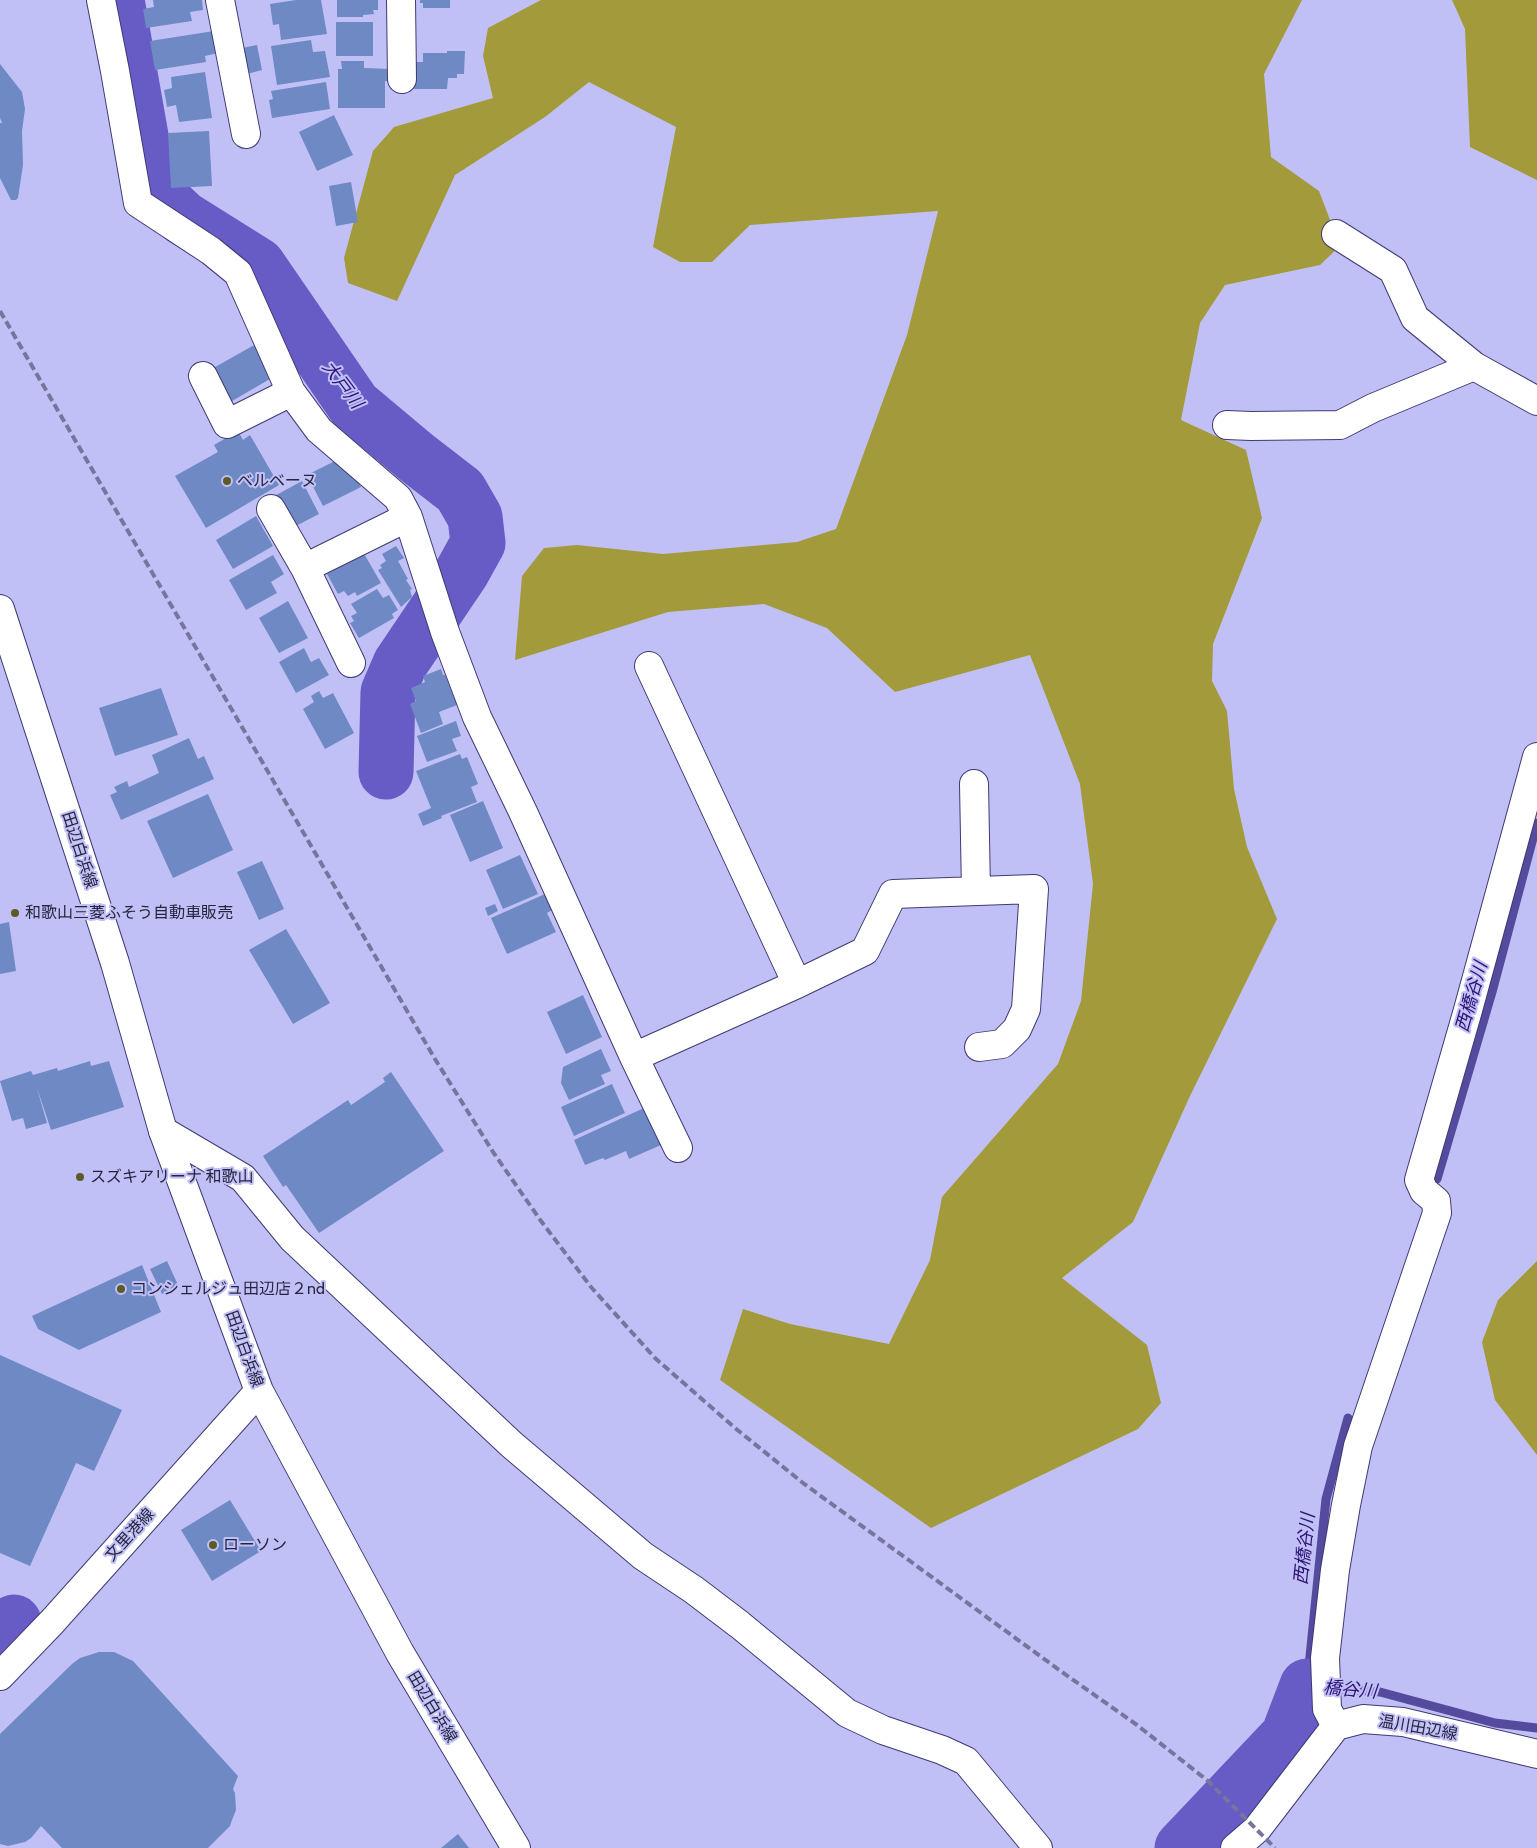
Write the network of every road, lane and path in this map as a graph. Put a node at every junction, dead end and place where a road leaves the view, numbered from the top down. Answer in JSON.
{"nodes":[{"id":1,"x":101,"y":0,"type":"edge"},
{"id":2,"x":220,"y":0,"type":"edge"},
{"id":3,"x":401,"y":0,"type":"edge"},
{"id":4,"x":402,"y":80,"type":"dead end"},
{"id":5,"x":246,"y":134,"type":"dead end"},
{"id":6,"x":1336,"y":234,"type":"dead end"},
{"id":7,"x":1474,"y":366,"type":"junction"},
{"id":8,"x":203,"y":376,"type":"dead end"},
{"id":9,"x":291,"y":392,"type":"junction"},
{"id":10,"x":1537,"y":401,"type":"edge"},
{"id":11,"x":1227,"y":425,"type":"dead end"},
{"id":12,"x":271,"y":509,"type":"dead end"},
{"id":13,"x":408,"y":517,"type":"junction"},
{"id":14,"x":304,"y":568,"type":"junction"},
{"id":15,"x":0,"y":608,"type":"edge"},
{"id":16,"x":351,"y":663,"type":"dead end"},
{"id":17,"x":649,"y":666,"type":"dead end"},
{"id":18,"x":1537,"y":757,"type":"edge"},
{"id":19,"x":974,"y":784,"type":"dead end"},
{"id":20,"x":976,"y":891,"type":"junction"},
{"id":21,"x":797,"y":984,"type":"junction"},
{"id":22,"x":979,"y":1047,"type":"dead end"},
{"id":23,"x":634,"y":1057,"type":"junction"},
{"id":24,"x":163,"y":1131,"type":"junction"},
{"id":25,"x":678,"y":1148,"type":"dead end"},
{"id":26,"x":259,"y":1391,"type":"junction"},
{"id":27,"x":0,"y":1676,"type":"edge"},
{"id":28,"x":1331,"y":1718,"type":"junction"},
{"id":29,"x":1537,"y":1754,"type":"edge"},
{"id":30,"x":516,"y":1848,"type":"edge"},
{"id":31,"x":1038,"y":1848,"type":"edge"},
{"id":32,"x":1235,"y":1848,"type":"edge"}],
"edges":[{"from":1,"to":9,"type":"street"},
{"from":2,"to":5,"type":"street"},
{"from":3,"to":4,"type":"street"},
{"from":6,"to":7,"type":"street"},
{"from":7,"to":10,"type":"street"},
{"from":7,"to":11,"type":"street"},
{"from":8,"to":9,"type":"street"},
{"from":9,"to":13,"type":"street"},
{"from":12,"to":14,"type":"street"},
{"from":13,"to":14,"type":"street"},
{"from":13,"to":23,"type":"street"},
{"from":14,"to":16,"type":"street"},
{"from":15,"to":24,"type":"street","name":"田辺白浜線"},
{"from":17,"to":21,"type":"street"},
{"from":18,"to":28,"type":"street"},
{"from":19,"to":20,"type":"street"},
{"from":20,"to":21,"type":"street"},
{"from":20,"to":22,"type":"street"},
{"from":21,"to":23,"type":"street"},
{"from":23,"to":25,"type":"street"},
{"from":24,"to":26,"type":"street","name":"田辺白浜線"},
{"from":24,"to":31,"type":"street"},
{"from":26,"to":27,"type":"street","name":"文里港線"},
{"from":26,"to":30,"type":"street","name":"田辺白浜線"},
{"from":28,"to":29,"type":"street","name":"温川田辺線"},
{"from":28,"to":32,"type":"street"}]}
